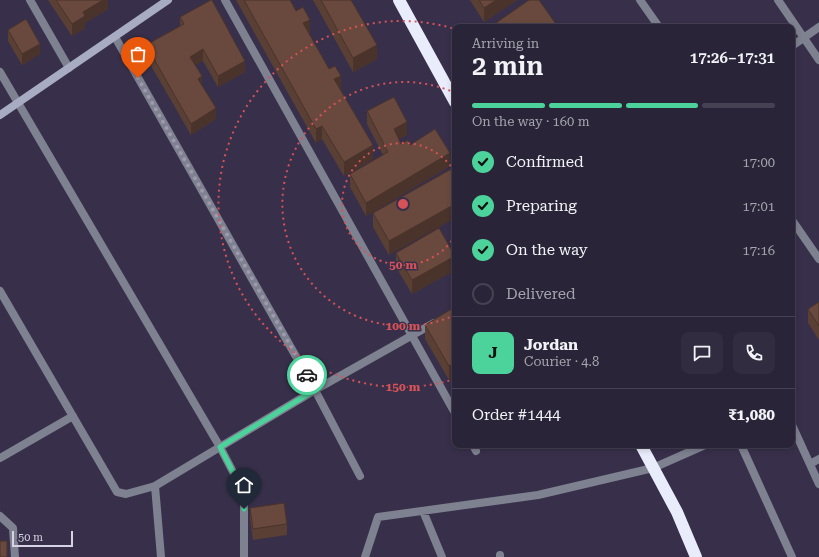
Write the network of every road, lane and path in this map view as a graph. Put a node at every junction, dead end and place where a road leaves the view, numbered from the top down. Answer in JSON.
{"nodes":[{"id":1,"x":30,"y":0,"type":"edge"},
{"id":2,"x":168,"y":0,"type":"edge"},
{"id":3,"x":225,"y":0,"type":"edge"},
{"id":4,"x":399,"y":0,"type":"edge"},
{"id":5,"x":640,"y":0,"type":"edge"},
{"id":6,"x":778,"y":0,"type":"edge"},
{"id":7,"x":657,"y":24,"type":"edge"},
{"id":8,"x":795,"y":24,"type":"edge"},
{"id":9,"x":795,"y":24,"type":"edge"},
{"id":10,"x":819,"y":27,"type":"edge"},
{"id":11,"x":115,"y":37,"type":"junction"},
{"id":12,"x":804,"y":37,"type":"junction"},
{"id":13,"x":795,"y":44,"type":"edge"},
{"id":14,"x":819,"y":60,"type":"edge"},
{"id":15,"x":68,"y":68,"type":"junction"},
{"id":16,"x":0,"y":72,"type":"edge"},
{"id":17,"x":452,"y":97,"type":"edge"},
{"id":18,"x":18,"y":102,"type":"junction"},
{"id":19,"x":0,"y":115,"type":"edge"},
{"id":20,"x":795,"y":224,"type":"edge"},
{"id":21,"x":819,"y":259,"type":"edge"},
{"id":22,"x":0,"y":291,"type":"edge"},
{"id":23,"x":443,"y":318,"type":"edge"},
{"id":24,"x":412,"y":337,"type":"junction"},
{"id":25,"x":315,"y":390,"type":"junction"},
{"id":26,"x":452,"y":408,"type":"edge"},
{"id":27,"x":73,"y":416,"type":"junction"},
{"id":28,"x":795,"y":432,"type":"edge"},
{"id":29,"x":220,"y":447,"type":"junction"},
{"id":30,"x":643,"y":448,"type":"edge"},
{"id":31,"x":698,"y":448,"type":"edge"},
{"id":32,"x":742,"y":448,"type":"edge"},
{"id":33,"x":0,"y":458,"type":"edge"},
{"id":34,"x":819,"y":459,"type":"edge"},
{"id":35,"x":810,"y":464,"type":"junction"},
{"id":36,"x":653,"y":468,"type":"junction"},
{"id":37,"x":360,"y":476,"type":"dead end"},
{"id":38,"x":819,"y":484,"type":"edge"},
{"id":39,"x":155,"y":486,"type":"junction"},
{"id":40,"x":423,"y":511,"type":"junction"},
{"id":41,"x":0,"y":516,"type":"edge"},
{"id":42,"x":14,"y":557,"type":"edge"},
{"id":43,"x":161,"y":557,"type":"edge"},
{"id":44,"x":244,"y":557,"type":"edge"},
{"id":45,"x":366,"y":557,"type":"edge"},
{"id":46,"x":442,"y":557,"type":"edge"},
{"id":47,"x":696,"y":557,"type":"edge"},
{"id":48,"x":792,"y":557,"type":"edge"}],
"edges":[{"from":1,"to":15,"type":"street"},
{"from":2,"to":11,"type":"street"},
{"from":3,"to":24,"type":"street"},
{"from":4,"to":17,"type":"highway"},
{"from":5,"to":7,"type":"street"},
{"from":6,"to":8,"type":"street"},
{"from":9,"to":12,"type":"street"},
{"from":10,"to":12,"type":"street"},
{"from":11,"to":15,"type":"street"},
{"from":11,"to":25,"type":"street"},
{"from":12,"to":13,"type":"street"},
{"from":12,"to":14,"type":"street"},
{"from":15,"to":18,"type":"street"},
{"from":16,"to":18,"type":"street"},
{"from":18,"to":19,"type":"street"},
{"from":18,"to":29,"type":"street"},
{"from":20,"to":21,"type":"street"},
{"from":22,"to":27,"type":"street"},
{"from":23,"to":24,"type":"street"},
{"from":24,"to":25,"type":"street"},
{"from":24,"to":26,"type":"street"},
{"from":25,"to":29,"type":"street"},
{"from":25,"to":37,"type":"street"},
{"from":27,"to":33,"type":"street"},
{"from":27,"to":39,"type":"street"},
{"from":28,"to":35,"type":"street"},
{"from":29,"to":39,"type":"street"},
{"from":29,"to":44,"type":"street"},
{"from":30,"to":36,"type":"highway"},
{"from":31,"to":36,"type":"street"},
{"from":32,"to":48,"type":"street"},
{"from":34,"to":35,"type":"street"},
{"from":35,"to":38,"type":"street"},
{"from":36,"to":40,"type":"street"},
{"from":36,"to":47,"type":"highway"},
{"from":39,"to":43,"type":"street"},
{"from":40,"to":45,"type":"street"},
{"from":40,"to":46,"type":"street"},
{"from":41,"to":42,"type":"street"}]}
